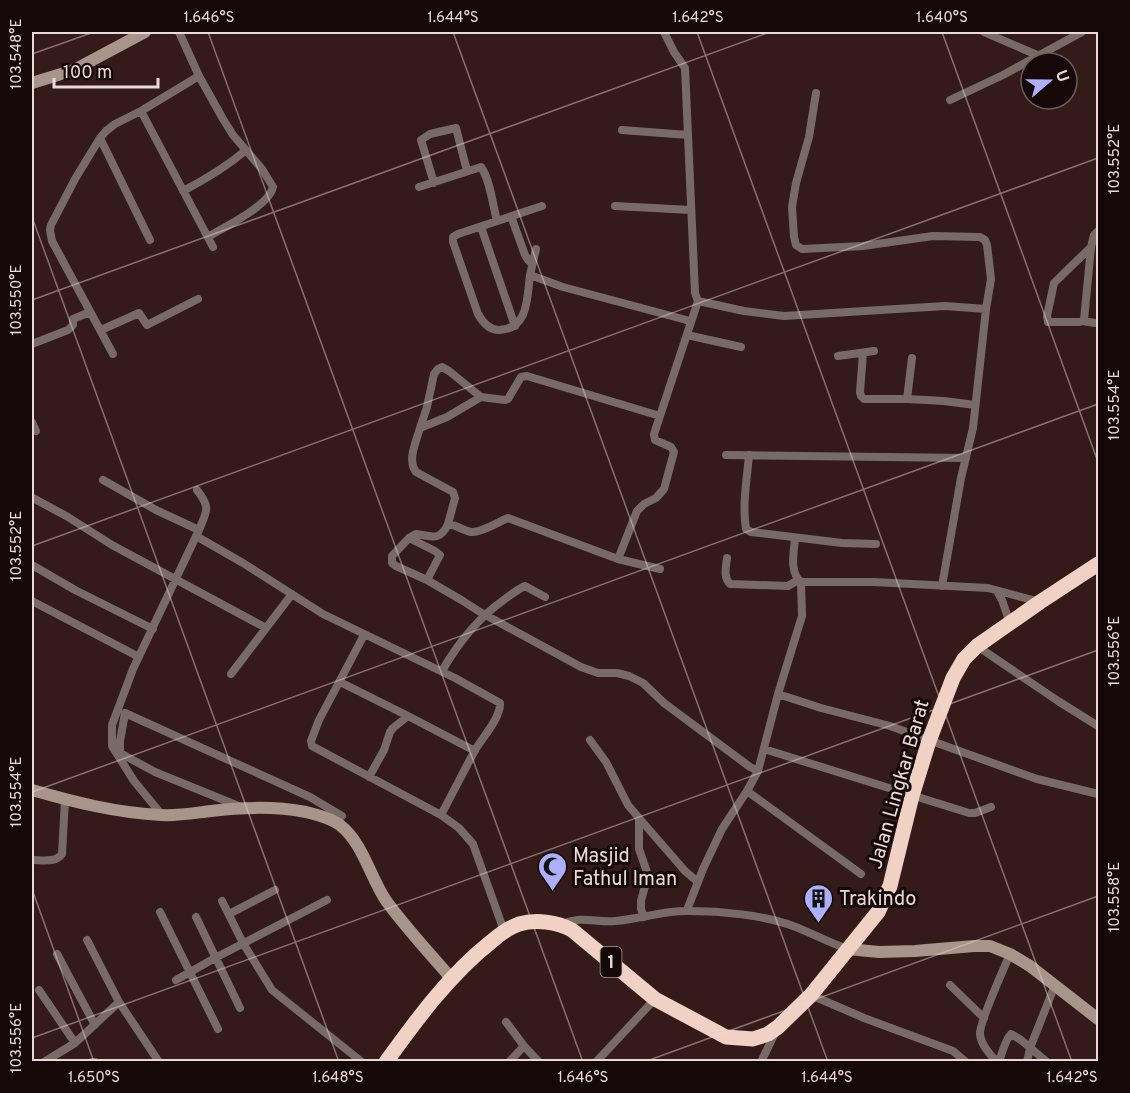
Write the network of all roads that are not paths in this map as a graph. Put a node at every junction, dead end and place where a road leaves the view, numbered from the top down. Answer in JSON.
{"nodes":[{"id":1,"x":145,"y":32,"type":"edge"},
{"id":2,"x":178,"y":32,"type":"edge"},
{"id":3,"x":664,"y":32,"type":"edge"},
{"id":4,"x":984,"y":32,"type":"edge"},
{"id":5,"x":1065,"y":32,"type":"edge"},
{"id":6,"x":1082,"y":32,"type":"edge"},
{"id":7,"x":1062,"y":42,"type":"junction"},
{"id":8,"x":1028,"y":51,"type":"edge"},
{"id":9,"x":1045,"y":51,"type":"edge"},
{"id":10,"x":1019,"y":66,"type":"edge"},
{"id":11,"x":199,"y":76,"type":"junction"},
{"id":12,"x":32,"y":83,"type":"edge"},
{"id":13,"x":816,"y":93,"type":"dead end"},
{"id":14,"x":950,"y":100,"type":"dead end"},
{"id":15,"x":141,"y":111,"type":"junction"},
{"id":16,"x":622,"y":130,"type":"dead end"},
{"id":17,"x":688,"y":135,"type":"junction"},
{"id":18,"x":100,"y":138,"type":"junction"},
{"id":19,"x":245,"y":150,"type":"junction"},
{"id":20,"x":467,"y":171,"type":"junction"},
{"id":21,"x":434,"y":183,"type":"junction"},
{"id":22,"x":419,"y":187,"type":"dead end"},
{"id":23,"x":183,"y":191,"type":"junction"},
{"id":24,"x":542,"y":206,"type":"dead end"},
{"id":25,"x":615,"y":206,"type":"dead end"},
{"id":26,"x":691,"y":210,"type":"junction"},
{"id":27,"x":511,"y":216,"type":"junction"},
{"id":28,"x":497,"y":221,"type":"junction"},
{"id":29,"x":481,"y":227,"type":"junction"},
{"id":30,"x":1098,"y":231,"type":"edge"},
{"id":31,"x":208,"y":237,"type":"junction"},
{"id":32,"x":150,"y":240,"type":"dead end"},
{"id":33,"x":213,"y":247,"type":"dead end"},
{"id":34,"x":1091,"y":247,"type":"junction"},
{"id":35,"x":536,"y":249,"type":"dead end"},
{"id":36,"x":532,"y":264,"type":"junction"},
{"id":37,"x":530,"y":275,"type":"junction"},
{"id":38,"x":198,"y":299,"type":"dead end"},
{"id":39,"x":698,"y":301,"type":"junction"},
{"id":40,"x":986,"y":309,"type":"junction"},
{"id":41,"x":90,"y":312,"type":"junction"},
{"id":42,"x":690,"y":321,"type":"junction"},
{"id":43,"x":1083,"y":321,"type":"junction"},
{"id":44,"x":1095,"y":323,"type":"dead end"},
{"id":45,"x":514,"y":326,"type":"junction"},
{"id":46,"x":101,"y":330,"type":"junction"},
{"id":47,"x":687,"y":335,"type":"junction"},
{"id":48,"x":32,"y":344,"type":"edge"},
{"id":49,"x":741,"y":347,"type":"dead end"},
{"id":50,"x":874,"y":351,"type":"dead end"},
{"id":51,"x":863,"y":353,"type":"junction"},
{"id":52,"x":113,"y":354,"type":"dead end"},
{"id":53,"x":838,"y":356,"type":"dead end"},
{"id":54,"x":912,"y":358,"type":"dead end"},
{"id":55,"x":481,"y":396,"type":"junction"},
{"id":56,"x":907,"y":399,"type":"junction"},
{"id":57,"x":975,"y":405,"type":"junction"},
{"id":58,"x":660,"y":416,"type":"junction"},
{"id":59,"x":32,"y":422,"type":"edge"},
{"id":60,"x":420,"y":428,"type":"junction"},
{"id":61,"x":36,"y":431,"type":"dead end"},
{"id":62,"x":726,"y":455,"type":"dead end"},
{"id":63,"x":749,"y":455,"type":"junction"},
{"id":64,"x":966,"y":458,"type":"junction"},
{"id":65,"x":104,"y":480,"type":"dead end"},
{"id":66,"x":197,"y":490,"type":"dead end"},
{"id":67,"x":33,"y":498,"type":"edge"},
{"id":68,"x":448,"y":524,"type":"junction"},
{"id":69,"x":198,"y":533,"type":"junction"},
{"id":70,"x":409,"y":538,"type":"junction"},
{"id":71,"x":795,"y":538,"type":"junction"},
{"id":72,"x":876,"y":544,"type":"dead end"},
{"id":73,"x":727,"y":558,"type":"dead end"},
{"id":74,"x":618,"y":559,"type":"junction"},
{"id":75,"x":1098,"y":564,"type":"edge"},
{"id":76,"x":32,"y":565,"type":"edge"},
{"id":77,"x":660,"y":569,"type":"dead end"},
{"id":78,"x":176,"y":580,"type":"junction"},
{"id":79,"x":427,"y":580,"type":"junction"},
{"id":80,"x":799,"y":581,"type":"junction"},
{"id":81,"x":942,"y":586,"type":"junction"},
{"id":82,"x":997,"y":591,"type":"junction"},
{"id":83,"x":292,"y":594,"type":"junction"},
{"id":84,"x":545,"y":597,"type":"dead end"},
{"id":85,"x":32,"y":601,"type":"edge"},
{"id":86,"x":1040,"y":602,"type":"junction"},
{"id":87,"x":485,"y":615,"type":"junction"},
{"id":88,"x":1010,"y":623,"type":"junction"},
{"id":89,"x":266,"y":628,"type":"junction"},
{"id":90,"x":153,"y":629,"type":"junction"},
{"id":91,"x":364,"y":635,"type":"junction"},
{"id":92,"x":977,"y":646,"type":"junction"},
{"id":93,"x":139,"y":657,"type":"junction"},
{"id":94,"x":441,"y":671,"type":"junction"},
{"id":95,"x":231,"y":674,"type":"dead end"},
{"id":96,"x":340,"y":682,"type":"junction"},
{"id":97,"x":778,"y":694,"type":"junction"},
{"id":98,"x":408,"y":716,"type":"junction"},
{"id":99,"x":1098,"y":726,"type":"edge"},
{"id":100,"x":590,"y":740,"type":"dead end"},
{"id":101,"x":929,"y":741,"type":"junction"},
{"id":102,"x":112,"y":746,"type":"junction"},
{"id":103,"x":764,"y":749,"type":"junction"},
{"id":104,"x":475,"y":751,"type":"junction"},
{"id":105,"x":120,"y":753,"type":"junction"},
{"id":106,"x":758,"y":771,"type":"junction"},
{"id":107,"x":369,"y":777,"type":"junction"},
{"id":108,"x":32,"y":790,"type":"edge"},
{"id":109,"x":747,"y":791,"type":"junction"},
{"id":110,"x":1098,"y":794,"type":"edge"},
{"id":111,"x":912,"y":796,"type":"junction"},
{"id":112,"x":310,"y":797,"type":"junction"},
{"id":113,"x":65,"y":800,"type":"junction"},
{"id":114,"x":991,"y":807,"type":"dead end"},
{"id":115,"x":243,"y":808,"type":"junction"},
{"id":116,"x":300,"y":811,"type":"junction"},
{"id":117,"x":162,"y":815,"type":"junction"},
{"id":118,"x":441,"y":815,"type":"junction"},
{"id":119,"x":342,"y":816,"type":"dead end"},
{"id":120,"x":639,"y":818,"type":"junction"},
{"id":121,"x":32,"y":860,"type":"edge"},
{"id":122,"x":861,"y":874,"type":"dead end"},
{"id":123,"x":698,"y":882,"type":"junction"},
{"id":124,"x":275,"y":890,"type":"dead end"},
{"id":125,"x":327,"y":900,"type":"dead end"},
{"id":126,"x":222,"y":901,"type":"dead end"},
{"id":127,"x":687,"y":910,"type":"junction"},
{"id":128,"x":160,"y":912,"type":"dead end"},
{"id":129,"x":229,"y":914,"type":"junction"},
{"id":130,"x":196,"y":917,"type":"dead end"},
{"id":131,"x":644,"y":917,"type":"junction"},
{"id":132,"x":562,"y":925,"type":"junction"},
{"id":133,"x":504,"y":931,"type":"junction"},
{"id":134,"x":87,"y":940,"type":"dead end"},
{"id":135,"x":243,"y":943,"type":"junction"},
{"id":136,"x":848,"y":949,"type":"junction"},
{"id":137,"x":57,"y":954,"type":"dead end"},
{"id":138,"x":1010,"y":954,"type":"junction"},
{"id":139,"x":215,"y":958,"type":"junction"},
{"id":140,"x":189,"y":972,"type":"junction"},
{"id":141,"x":452,"y":979,"type":"junction"},
{"id":142,"x":176,"y":981,"type":"dead end"},
{"id":143,"x":950,"y":985,"type":"dead end"},
{"id":144,"x":1055,"y":985,"type":"junction"},
{"id":145,"x":39,"y":990,"type":"dead end"},
{"id":146,"x":811,"y":995,"type":"junction"},
{"id":147,"x":655,"y":999,"type":"junction"},
{"id":148,"x":119,"y":1002,"type":"junction"},
{"id":149,"x":240,"y":1008,"type":"dead end"},
{"id":150,"x":984,"y":1018,"type":"junction"},
{"id":151,"x":1098,"y":1019,"type":"edge"},
{"id":152,"x":506,"y":1022,"type":"dead end"},
{"id":153,"x":95,"y":1025,"type":"junction"},
{"id":154,"x":778,"y":1027,"type":"junction"},
{"id":155,"x":218,"y":1029,"type":"dead end"},
{"id":156,"x":75,"y":1043,"type":"junction"},
{"id":157,"x":524,"y":1046,"type":"junction"},
{"id":158,"x":1030,"y":1048,"type":"junction"},
{"id":159,"x":601,"y":1060,"type":"edge"},
{"id":160,"x":44,"y":1062,"type":"edge"},
{"id":161,"x":159,"y":1062,"type":"edge"},
{"id":162,"x":362,"y":1062,"type":"edge"},
{"id":163,"x":386,"y":1062,"type":"edge"},
{"id":164,"x":509,"y":1062,"type":"edge"},
{"id":165,"x":539,"y":1062,"type":"edge"},
{"id":166,"x":761,"y":1062,"type":"edge"},
{"id":167,"x":966,"y":1062,"type":"edge"},
{"id":168,"x":998,"y":1062,"type":"edge"},
{"id":169,"x":1027,"y":1062,"type":"edge"},
{"id":170,"x":1047,"y":1062,"type":"edge"}],
"edges":[{"from":1,"to":12,"type":"street"},
{"from":2,"to":11,"type":"street"},
{"from":3,"to":17,"type":"street"},
{"from":4,"to":8,"type":"street"},
{"from":5,"to":7,"type":"street"},
{"from":6,"to":7,"type":"street"},
{"from":7,"to":9,"type":"street"},
{"from":10,"to":14,"type":"street"},
{"from":11,"to":15,"type":"street"},
{"from":11,"to":19,"type":"street"},
{"from":13,"to":40,"type":"street"},
{"from":15,"to":18,"type":"street"},
{"from":15,"to":23,"type":"street"},
{"from":16,"to":17,"type":"street"},
{"from":17,"to":26,"type":"street"},
{"from":18,"to":32,"type":"street"},
{"from":18,"to":41,"type":"street"},
{"from":19,"to":23,"type":"street"},
{"from":19,"to":31,"type":"street"},
{"from":20,"to":21,"type":"street"},
{"from":20,"to":21,"type":"street"},
{"from":20,"to":28,"type":"street"},
{"from":21,"to":22,"type":"street"},
{"from":23,"to":31,"type":"street"},
{"from":24,"to":27,"type":"street"},
{"from":25,"to":26,"type":"street"},
{"from":26,"to":39,"type":"street"},
{"from":27,"to":28,"type":"street"},
{"from":27,"to":36,"type":"street"},
{"from":28,"to":29,"type":"street"},
{"from":29,"to":45,"type":"street"},
{"from":29,"to":45,"type":"street"},
{"from":30,"to":34,"type":"street"},
{"from":31,"to":33,"type":"street"},
{"from":34,"to":43,"type":"street"},
{"from":34,"to":43,"type":"street"},
{"from":35,"to":36,"type":"street"},
{"from":36,"to":37,"type":"street"},
{"from":37,"to":42,"type":"street"},
{"from":37,"to":45,"type":"street"},
{"from":38,"to":46,"type":"street"},
{"from":39,"to":40,"type":"street"},
{"from":39,"to":42,"type":"street"},
{"from":40,"to":57,"type":"street"},
{"from":41,"to":46,"type":"street"},
{"from":41,"to":48,"type":"street"},
{"from":42,"to":47,"type":"street"},
{"from":43,"to":44,"type":"street"},
{"from":46,"to":52,"type":"street"},
{"from":47,"to":49,"type":"street"},
{"from":47,"to":58,"type":"street"},
{"from":50,"to":51,"type":"street"},
{"from":51,"to":53,"type":"street"},
{"from":51,"to":56,"type":"street"},
{"from":54,"to":56,"type":"street"},
{"from":55,"to":58,"type":"street"},
{"from":55,"to":60,"type":"street"},
{"from":55,"to":60,"type":"street"},
{"from":56,"to":57,"type":"street"},
{"from":57,"to":64,"type":"street"},
{"from":58,"to":74,"type":"street"},
{"from":59,"to":61,"type":"street"},
{"from":60,"to":68,"type":"street"},
{"from":62,"to":63,"type":"street"},
{"from":63,"to":64,"type":"street"},
{"from":63,"to":71,"type":"street"},
{"from":64,"to":81,"type":"street"},
{"from":65,"to":69,"type":"street"},
{"from":66,"to":69,"type":"street"},
{"from":67,"to":78,"type":"street"},
{"from":68,"to":70,"type":"street"},
{"from":68,"to":74,"type":"street"},
{"from":69,"to":78,"type":"street"},
{"from":69,"to":83,"type":"street"},
{"from":70,"to":79,"type":"street"},
{"from":70,"to":79,"type":"street"},
{"from":71,"to":72,"type":"street"},
{"from":71,"to":80,"type":"street"},
{"from":73,"to":80,"type":"street"},
{"from":74,"to":77,"type":"street"},
{"from":75,"to":86,"type":"highway","name":"Jalan Lingkar Barat","number":"1"},
{"from":76,"to":90,"type":"street"},
{"from":78,"to":89,"type":"street"},
{"from":78,"to":90,"type":"street"},
{"from":79,"to":87,"type":"street"},
{"from":80,"to":81,"type":"street"},
{"from":80,"to":97,"type":"street"},
{"from":81,"to":82,"type":"street"},
{"from":82,"to":86,"type":"street"},
{"from":82,"to":88,"type":"street"},
{"from":83,"to":89,"type":"street"},
{"from":83,"to":91,"type":"street"},
{"from":84,"to":87,"type":"street"},
{"from":85,"to":93,"type":"street"},
{"from":86,"to":88,"type":"highway","name":"Jalan Lingkar Barat","number":"1"},
{"from":87,"to":94,"type":"street"},
{"from":87,"to":106,"type":"street"},
{"from":88,"to":92,"type":"highway","name":"Jalan Lingkar Barat","number":"1"},
{"from":89,"to":95,"type":"street"},
{"from":90,"to":93,"type":"street"},
{"from":91,"to":94,"type":"street"},
{"from":91,"to":96,"type":"street"},
{"from":92,"to":99,"type":"street"},
{"from":92,"to":101,"type":"highway","name":"Jalan Lingkar Barat","number":"1"},
{"from":93,"to":102,"type":"street"},
{"from":94,"to":104,"type":"street"},
{"from":96,"to":98,"type":"street"},
{"from":96,"to":107,"type":"street"},
{"from":97,"to":101,"type":"street"},
{"from":97,"to":103,"type":"street"},
{"from":98,"to":104,"type":"street"},
{"from":98,"to":107,"type":"street"},
{"from":100,"to":120,"type":"street"},
{"from":101,"to":110,"type":"street"},
{"from":101,"to":111,"type":"highway","name":"Jalan Lingkar Barat","number":"1"},
{"from":102,"to":105,"type":"street"},
{"from":102,"to":117,"type":"street"},
{"from":103,"to":106,"type":"street"},
{"from":103,"to":111,"type":"street"},
{"from":104,"to":118,"type":"street"},
{"from":105,"to":112,"type":"street"},
{"from":105,"to":115,"type":"street"},
{"from":106,"to":109,"type":"street"},
{"from":107,"to":118,"type":"street"},
{"from":108,"to":113,"type":"street"},
{"from":109,"to":122,"type":"street"},
{"from":109,"to":123,"type":"street"},
{"from":111,"to":114,"type":"street"},
{"from":111,"to":136,"type":"highway","name":"Jalan Lingkar Barat","number":"1"},
{"from":112,"to":116,"type":"street"},
{"from":112,"to":119,"type":"street"},
{"from":113,"to":117,"type":"street"},
{"from":113,"to":121,"type":"street"},
{"from":115,"to":116,"type":"street"},
{"from":115,"to":117,"type":"street"},
{"from":116,"to":141,"type":"street"},
{"from":118,"to":133,"type":"street"},
{"from":120,"to":123,"type":"street"},
{"from":120,"to":131,"type":"street"},
{"from":123,"to":127,"type":"street"},
{"from":124,"to":129,"type":"street"},
{"from":125,"to":135,"type":"street"},
{"from":126,"to":129,"type":"street"},
{"from":127,"to":131,"type":"street"},
{"from":127,"to":136,"type":"street"},
{"from":128,"to":140,"type":"street"},
{"from":129,"to":135,"type":"street"},
{"from":130,"to":139,"type":"street"},
{"from":131,"to":132,"type":"street"},
{"from":132,"to":133,"type":"highway","name":"Jalan Lingkar Barat","number":"1"},
{"from":132,"to":147,"type":"highway","name":"Jalan Lingkar Barat","number":"1"},
{"from":133,"to":141,"type":"highway","name":"Jalan Lingkar Barat","number":"1"},
{"from":134,"to":148,"type":"street"},
{"from":135,"to":139,"type":"street"},
{"from":135,"to":162,"type":"street"},
{"from":136,"to":138,"type":"street"},
{"from":136,"to":146,"type":"highway","name":"Jalan Lingkar Barat","number":"1"},
{"from":137,"to":153,"type":"street"},
{"from":138,"to":144,"type":"street"},
{"from":138,"to":150,"type":"street"},
{"from":139,"to":140,"type":"street"},
{"from":139,"to":149,"type":"street"},
{"from":140,"to":142,"type":"street"},
{"from":140,"to":155,"type":"street"},
{"from":141,"to":163,"type":"highway","name":"Jalan Lingkar Barat","number":"1"},
{"from":143,"to":150,"type":"street"},
{"from":144,"to":151,"type":"street"},
{"from":144,"to":158,"type":"street"},
{"from":145,"to":156,"type":"street"},
{"from":146,"to":154,"type":"highway","name":"Jalan Lingkar Barat","number":"1"},
{"from":146,"to":167,"type":"street"},
{"from":147,"to":154,"type":"highway","name":"Jalan Lingkar Barat","number":"1"},
{"from":147,"to":159,"type":"street"},
{"from":148,"to":153,"type":"street"},
{"from":148,"to":161,"type":"street"},
{"from":150,"to":168,"type":"street"},
{"from":152,"to":157,"type":"street"},
{"from":153,"to":156,"type":"street"},
{"from":154,"to":166,"type":"street"},
{"from":156,"to":160,"type":"street"},
{"from":157,"to":164,"type":"street"},
{"from":157,"to":165,"type":"street"},
{"from":158,"to":168,"type":"street"},
{"from":158,"to":169,"type":"street"},
{"from":158,"to":170,"type":"street"}]}
